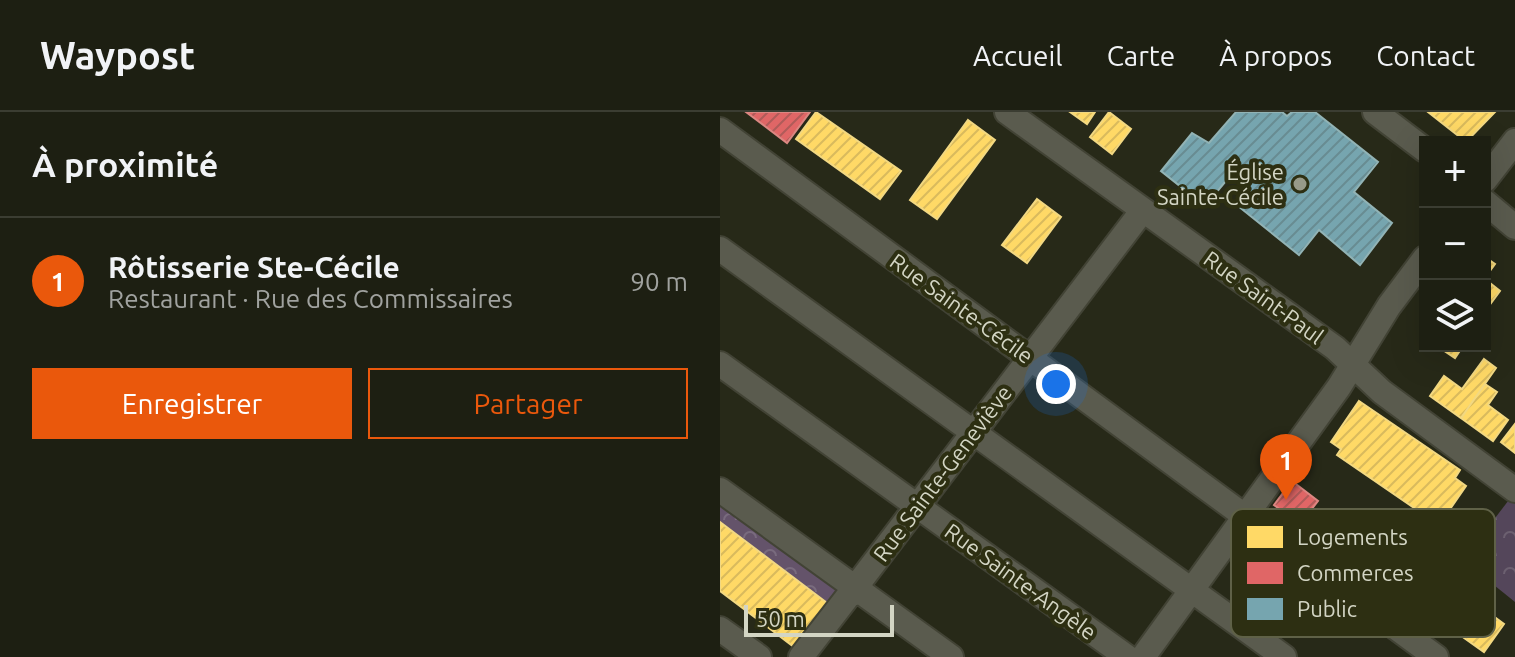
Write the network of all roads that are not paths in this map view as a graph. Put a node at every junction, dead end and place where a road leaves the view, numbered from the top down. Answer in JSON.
{"nodes":[{"id":1,"x":1007,"y":112,"type":"edge"},
{"id":2,"x":1375,"y":112,"type":"edge"},
{"id":3,"x":720,"y":130,"type":"edge"},
{"id":4,"x":1515,"y":141,"type":"edge"},
{"id":5,"x":1419,"y":145,"type":"edge"},
{"id":6,"x":1491,"y":172,"type":"edge"},
{"id":7,"x":1491,"y":207,"type":"edge"},
{"id":8,"x":1143,"y":210,"type":"junction"},
{"id":9,"x":1515,"y":227,"type":"edge"},
{"id":10,"x":720,"y":249,"type":"edge"},
{"id":11,"x":1419,"y":266,"type":"edge"},
{"id":12,"x":1030,"y":358,"type":"junction"},
{"id":13,"x":720,"y":364,"type":"edge"},
{"id":14,"x":1353,"y":365,"type":"junction"},
{"id":15,"x":973,"y":433,"type":"junction"},
{"id":16,"x":720,"y":490,"type":"edge"},
{"id":17,"x":1515,"y":490,"type":"edge"},
{"id":18,"x":917,"y":507,"type":"junction"},
{"id":19,"x":1236,"y":509,"type":"edge"},
{"id":20,"x":1251,"y":509,"type":"edge"},
{"id":21,"x":1231,"y":537,"type":"edge"},
{"id":22,"x":1193,"y":589,"type":"junction"},
{"id":23,"x":860,"y":591,"type":"junction"},
{"id":24,"x":1231,"y":617,"type":"edge"},
{"id":25,"x":720,"y":629,"type":"edge"},
{"id":26,"x":1257,"y":637,"type":"edge"},
{"id":27,"x":1409,"y":637,"type":"edge"},
{"id":28,"x":759,"y":657,"type":"edge"},
{"id":29,"x":801,"y":657,"type":"edge"},
{"id":30,"x":951,"y":657,"type":"edge"},
{"id":31,"x":1127,"y":657,"type":"edge"},
{"id":32,"x":1143,"y":657,"type":"edge"},
{"id":33,"x":1284,"y":657,"type":"edge"},
{"id":34,"x":1436,"y":657,"type":"edge"}],
"edges":[{"from":1,"to":8,"type":"street","name":"Rue Saint-Paul"},
{"from":2,"to":5,"type":"street"},
{"from":3,"to":12,"type":"street","name":"Rue Sainte-Cécile"},
{"from":4,"to":6,"type":"street"},
{"from":7,"to":9,"type":"street"},
{"from":8,"to":12,"type":"street","name":"Rue Sainte-Geneviève"},
{"from":8,"to":14,"type":"street","name":"Rue Saint-Paul"},
{"from":10,"to":15,"type":"street"},
{"from":11,"to":14,"type":"street"},
{"from":12,"to":15,"type":"street","name":"Rue Sainte-Geneviève"},
{"from":12,"to":19,"type":"street","name":"Rue Sainte-Cécile"},
{"from":13,"to":18,"type":"street","name":"Rue Sainte-Angèle"},
{"from":14,"to":17,"type":"street","name":"Rue Saint-Paul"},
{"from":14,"to":20,"type":"street"},
{"from":15,"to":18,"type":"street","name":"Rue Sainte-Geneviève"},
{"from":15,"to":22,"type":"street"},
{"from":16,"to":23,"type":"street"},
{"from":18,"to":23,"type":"street","name":"Rue Sainte-Geneviève"},
{"from":18,"to":31,"type":"street","name":"Rue Sainte-Angèle"},
{"from":21,"to":22,"type":"street"},
{"from":22,"to":24,"type":"street"},
{"from":22,"to":32,"type":"street"},
{"from":23,"to":29,"type":"street","name":"Rue Sainte-Geneviève"},
{"from":23,"to":30,"type":"street"},
{"from":25,"to":28,"type":"street"},
{"from":26,"to":33,"type":"street"},
{"from":27,"to":34,"type":"street","name":"Rue Sainte-Cécile"}]}
